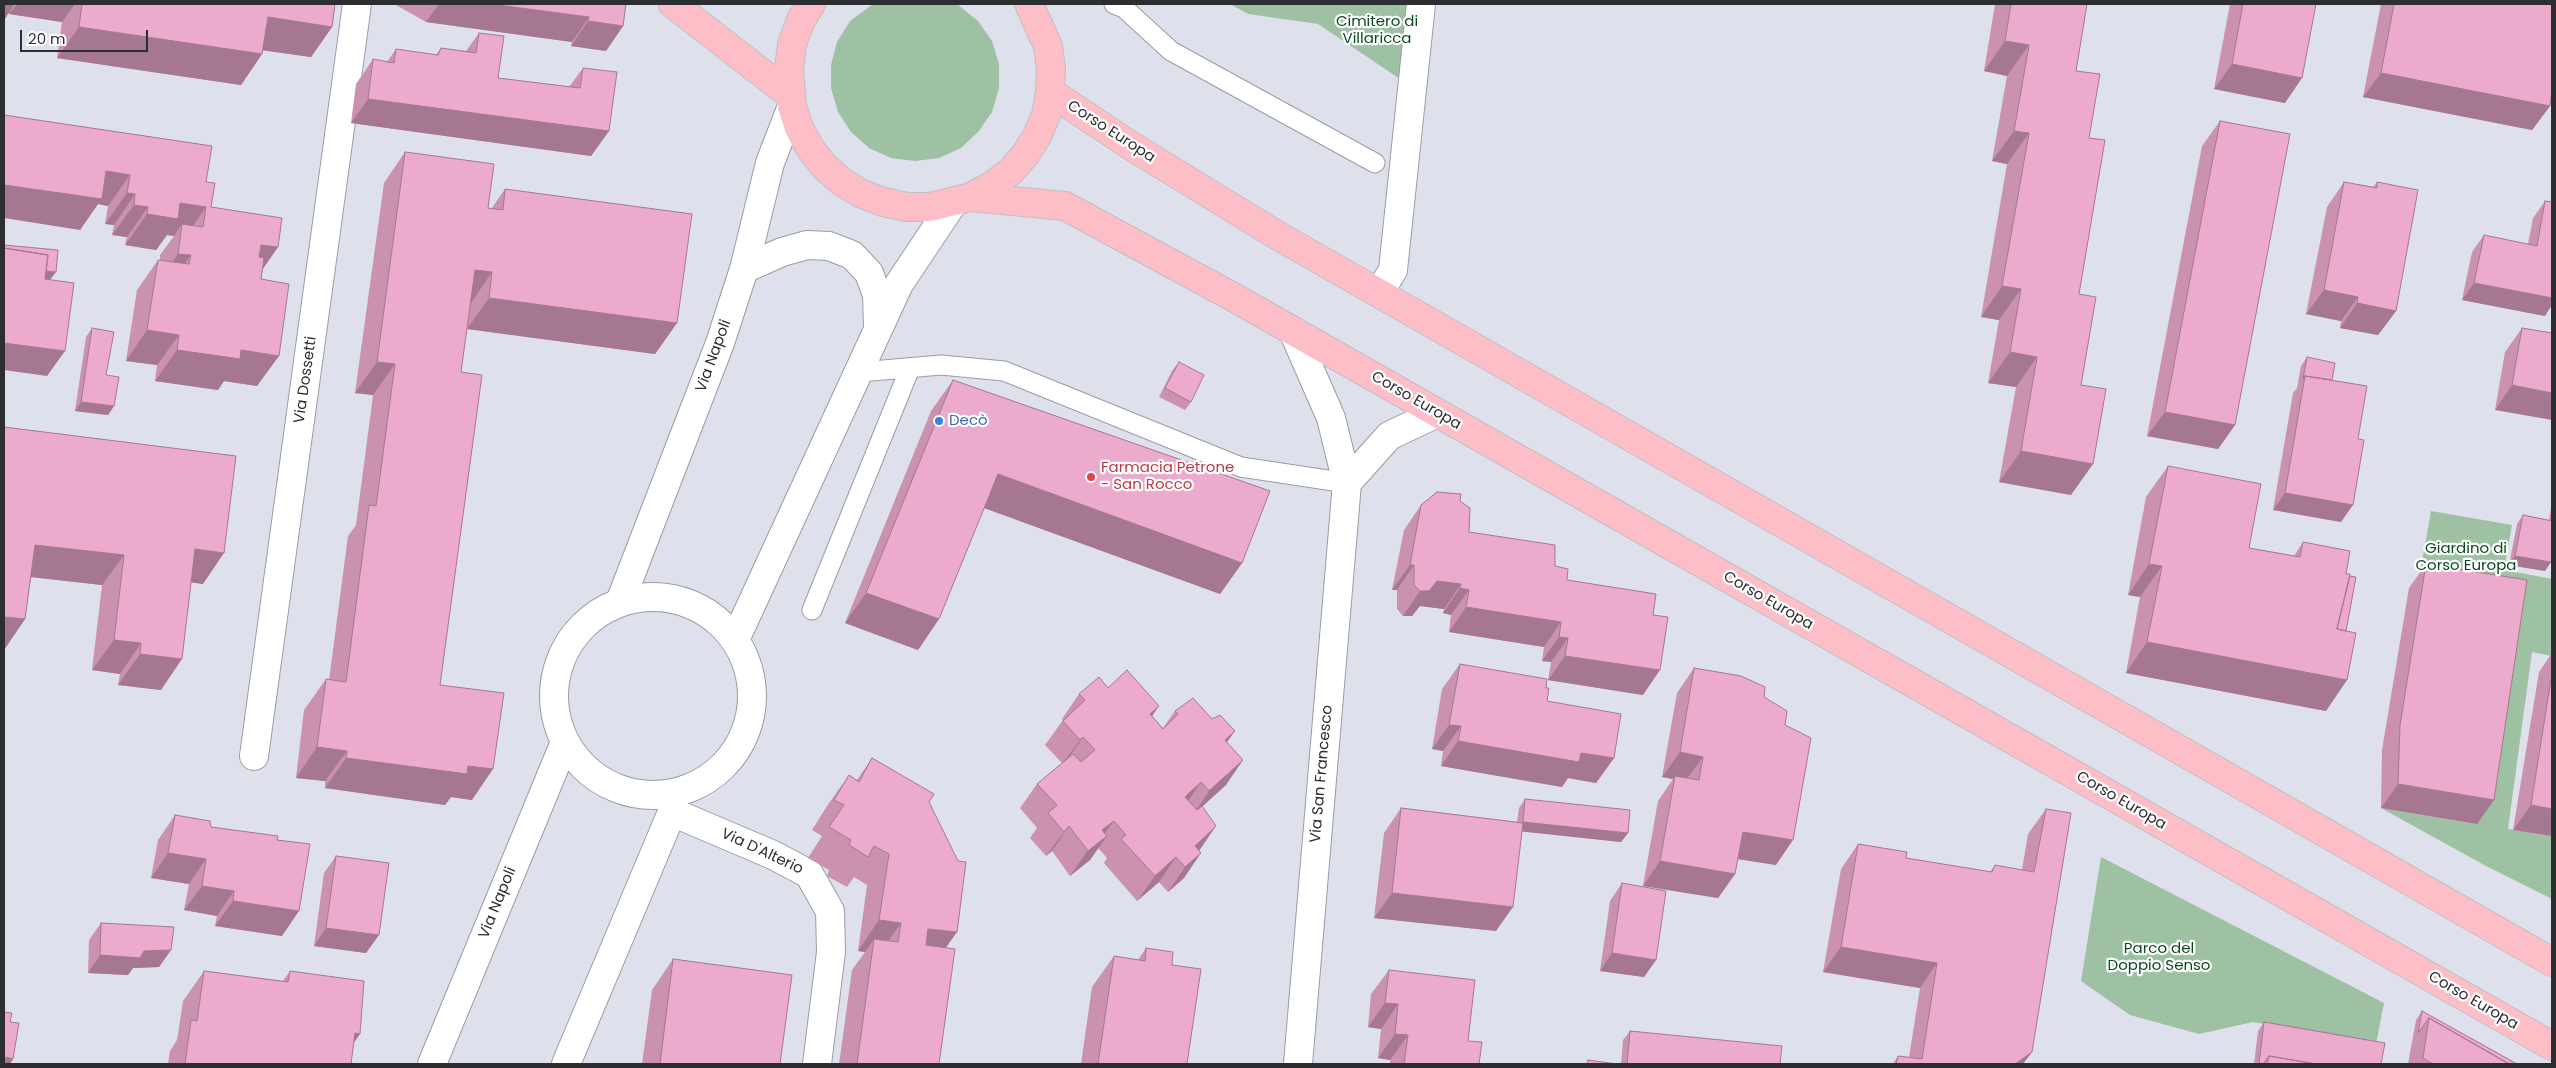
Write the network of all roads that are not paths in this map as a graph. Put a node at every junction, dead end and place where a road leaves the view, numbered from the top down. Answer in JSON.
{"nodes":[{"id":1,"x":357,"y":4,"type":"edge"},
{"id":2,"x":673,"y":4,"type":"edge"},
{"id":3,"x":811,"y":4,"type":"edge"},
{"id":4,"x":1029,"y":4,"type":"edge"},
{"id":5,"x":1114,"y":4,"type":"edge"},
{"id":6,"x":1420,"y":4,"type":"edge"},
{"id":7,"x":1050,"y":92,"type":"junction"},
{"id":8,"x":791,"y":100,"type":"junction"},
{"id":9,"x":1375,"y":163,"type":"dead end"},
{"id":10,"x":962,"y":200,"type":"junction"},
{"id":11,"x":744,"y":269,"type":"junction"},
{"id":12,"x":1379,"y":293,"type":"junction"},
{"id":13,"x":878,"y":331,"type":"junction"},
{"id":14,"x":1293,"y":331,"type":"junction"},
{"id":15,"x":910,"y":368,"type":"junction"},
{"id":16,"x":860,"y":372,"type":"junction"},
{"id":17,"x":1437,"y":413,"type":"junction"},
{"id":18,"x":1347,"y":483,"type":"junction"},
{"id":19,"x":620,"y":602,"type":"junction"},
{"id":20,"x":812,"y":610,"type":"dead end"},
{"id":21,"x":735,"y":640,"type":"junction"},
{"id":22,"x":565,"y":742,"type":"junction"},
{"id":23,"x":254,"y":756,"type":"dead end"},
{"id":24,"x":672,"y":803,"type":"junction"},
{"id":25,"x":2552,"y":962,"type":"edge"},
{"id":26,"x":2552,"y":1046,"type":"edge"},
{"id":27,"x":432,"y":1064,"type":"edge"},
{"id":28,"x":566,"y":1064,"type":"edge"},
{"id":29,"x":817,"y":1064,"type":"edge"},
{"id":30,"x":1298,"y":1064,"type":"edge"}],
"edges":[{"from":1,"to":23,"type":"street","name":"Via Dossetti"},
{"from":2,"to":8,"type":"main road"},
{"from":3,"to":8,"type":"main road"},
{"from":4,"to":7,"type":"main road"},
{"from":5,"to":9,"type":"lane"},
{"from":6,"to":12,"type":"street"},
{"from":7,"to":10,"type":"main road"},
{"from":7,"to":12,"type":"main road","name":"Corso Europa"},
{"from":8,"to":10,"type":"main road"},
{"from":8,"to":11,"type":"street","name":"Via Napoli"},
{"from":10,"to":13,"type":"street"},
{"from":10,"to":14,"type":"main road","name":"Corso Europa"},
{"from":11,"to":13,"type":"street"},
{"from":11,"to":19,"type":"street","name":"Via Napoli"},
{"from":12,"to":25,"type":"main road","name":"Corso Europa"},
{"from":13,"to":16,"type":"street"},
{"from":14,"to":17,"type":"main road","name":"Corso Europa"},
{"from":14,"to":18,"type":"street","name":"Via San Francesco"},
{"from":15,"to":16,"type":"lane"},
{"from":15,"to":18,"type":"lane"},
{"from":15,"to":20,"type":"lane"},
{"from":16,"to":21,"type":"street"},
{"from":17,"to":18,"type":"street"},
{"from":17,"to":26,"type":"main road","name":"Corso Europa"},
{"from":18,"to":30,"type":"street","name":"Via San Francesco"},
{"from":19,"to":21,"type":"street"},
{"from":19,"to":22,"type":"street"},
{"from":21,"to":24,"type":"street"},
{"from":22,"to":24,"type":"street"},
{"from":22,"to":27,"type":"street","name":"Via Napoli"},
{"from":24,"to":28,"type":"street"},
{"from":24,"to":29,"type":"street","name":"Via D'Alterio"}]}
